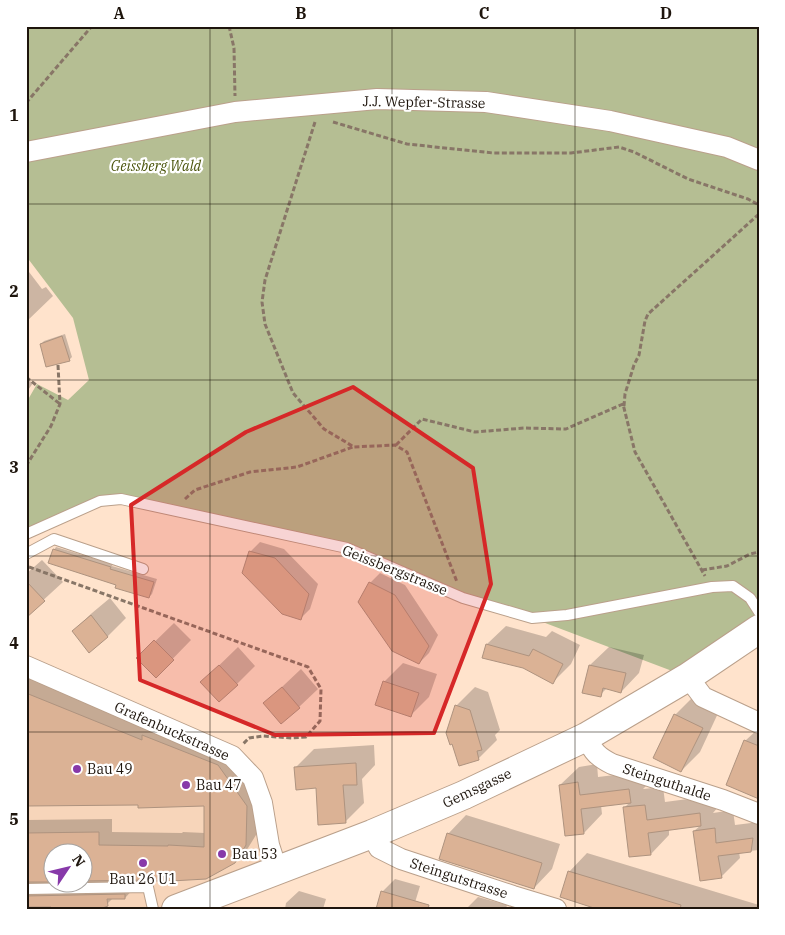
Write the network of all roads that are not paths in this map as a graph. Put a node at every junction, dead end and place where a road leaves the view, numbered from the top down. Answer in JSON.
{"nodes":[{"id":1,"x":26,"y":152,"type":"edge"},
{"id":2,"x":759,"y":160,"type":"edge"},
{"id":3,"x":26,"y":534,"type":"edge"},
{"id":4,"x":26,"y":554,"type":"edge"},
{"id":5,"x":143,"y":569,"type":"dead end"},
{"id":6,"x":759,"y":612,"type":"edge"},
{"id":7,"x":759,"y":629,"type":"edge"},
{"id":8,"x":26,"y":666,"type":"edge"},
{"id":9,"x":688,"y":677,"type":"junction"},
{"id":10,"x":759,"y":723,"type":"edge"},
{"id":11,"x":586,"y":737,"type":"junction"},
{"id":12,"x":759,"y":814,"type":"edge"},
{"id":13,"x":372,"y":834,"type":"junction"},
{"id":14,"x":277,"y":870,"type":"junction"},
{"id":15,"x":26,"y":889,"type":"edge"},
{"id":16,"x":153,"y":909,"type":"edge"},
{"id":17,"x":176,"y":909,"type":"edge"},
{"id":18,"x":556,"y":909,"type":"edge"}],
"edges":[{"from":1,"to":2,"type":"street","name":"J.J. Wepfer-Strasse"},
{"from":3,"to":6,"type":"lane","name":"Geissbergstrasse"},
{"from":4,"to":5,"type":"lane"},
{"from":7,"to":9,"type":"street","name":"Gemsgasse"},
{"from":8,"to":14,"type":"street","name":"Grafenbuckstrasse"},
{"from":9,"to":10,"type":"street"},
{"from":9,"to":11,"type":"street","name":"Gemsgasse"},
{"from":11,"to":12,"type":"street","name":"Steinguthalde"},
{"from":11,"to":13,"type":"street","name":"Gemsgasse"},
{"from":13,"to":14,"type":"street","name":"Gemsgasse"},
{"from":13,"to":18,"type":"street","name":"Steingutstrasse"},
{"from":14,"to":17,"type":"street","name":"Gemsgasse"},
{"from":15,"to":16,"type":"lane"}]}
